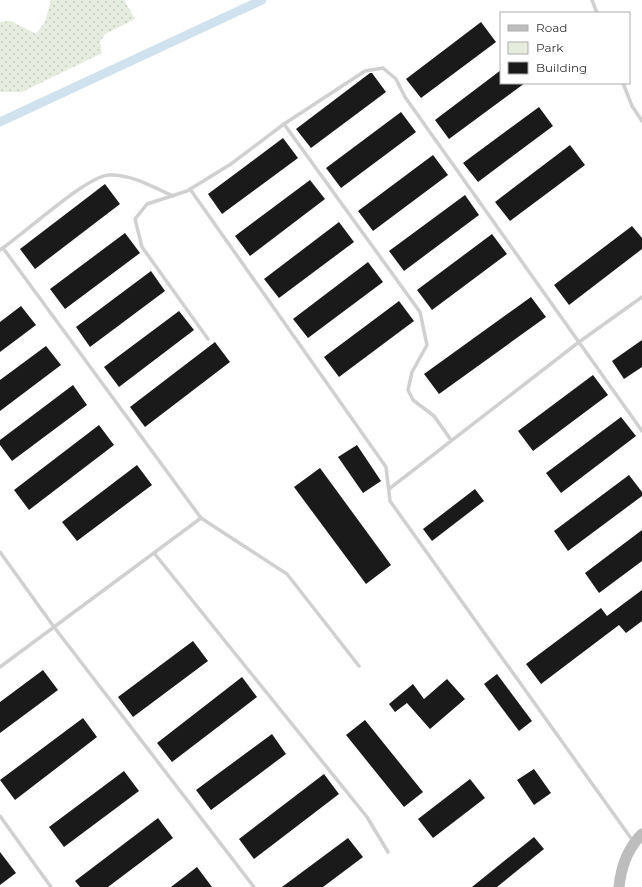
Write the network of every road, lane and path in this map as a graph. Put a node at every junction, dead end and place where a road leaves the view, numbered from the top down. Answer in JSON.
{"nodes":[{"id":1,"x":592,"y":0,"type":"edge"},
{"id":2,"x":597,"y":12,"type":"edge"},
{"id":3,"x":623,"y":84,"type":"edge"},
{"id":4,"x":642,"y":121,"type":"edge"},
{"id":5,"x":284,"y":124,"type":"junction"},
{"id":6,"x":190,"y":189,"type":"junction"},
{"id":7,"x":173,"y":196,"type":"junction"},
{"id":8,"x":1,"y":249,"type":"edge"},
{"id":9,"x":642,"y":297,"type":"edge"},
{"id":10,"x":208,"y":339,"type":"dead end"},
{"id":11,"x":579,"y":342,"type":"junction"},
{"id":12,"x":642,"y":431,"type":"edge"},
{"id":13,"x":452,"y":440,"type":"junction"},
{"id":14,"x":388,"y":489,"type":"junction"},
{"id":15,"x":201,"y":518,"type":"junction"},
{"id":16,"x":0,"y":552,"type":"edge"},
{"id":17,"x":154,"y":552,"type":"junction"},
{"id":18,"x":54,"y":627,"type":"junction"},
{"id":19,"x":359,"y":666,"type":"dead end"},
{"id":20,"x":0,"y":667,"type":"edge"},
{"id":21,"x":0,"y":816,"type":"edge"},
{"id":22,"x":642,"y":834,"type":"edge"},
{"id":23,"x":634,"y":842,"type":"junction"},
{"id":24,"x":388,"y":852,"type":"dead end"},
{"id":25,"x":52,"y":887,"type":"edge"},
{"id":26,"x":254,"y":887,"type":"edge"},
{"id":27,"x":619,"y":887,"type":"edge"}],
"edges":[{"from":1,"to":2,"type":"lane"},
{"from":3,"to":4,"type":"lane"},
{"from":5,"to":6,"type":"lane"},
{"from":5,"to":11,"type":"lane"},
{"from":5,"to":13,"type":"lane"},
{"from":6,"to":7,"type":"lane"},
{"from":6,"to":14,"type":"lane"},
{"from":7,"to":8,"type":"lane"},
{"from":7,"to":10,"type":"lane"},
{"from":8,"to":15,"type":"lane"},
{"from":9,"to":11,"type":"lane"},
{"from":11,"to":12,"type":"lane"},
{"from":11,"to":13,"type":"lane"},
{"from":13,"to":14,"type":"lane"},
{"from":14,"to":23,"type":"lane"},
{"from":15,"to":17,"type":"lane"},
{"from":15,"to":19,"type":"lane"},
{"from":16,"to":18,"type":"lane"},
{"from":17,"to":18,"type":"lane"},
{"from":17,"to":24,"type":"lane"},
{"from":18,"to":20,"type":"lane"},
{"from":18,"to":26,"type":"lane"},
{"from":21,"to":25,"type":"lane"},
{"from":22,"to":23,"type":"street"},
{"from":23,"to":27,"type":"street"}]}
